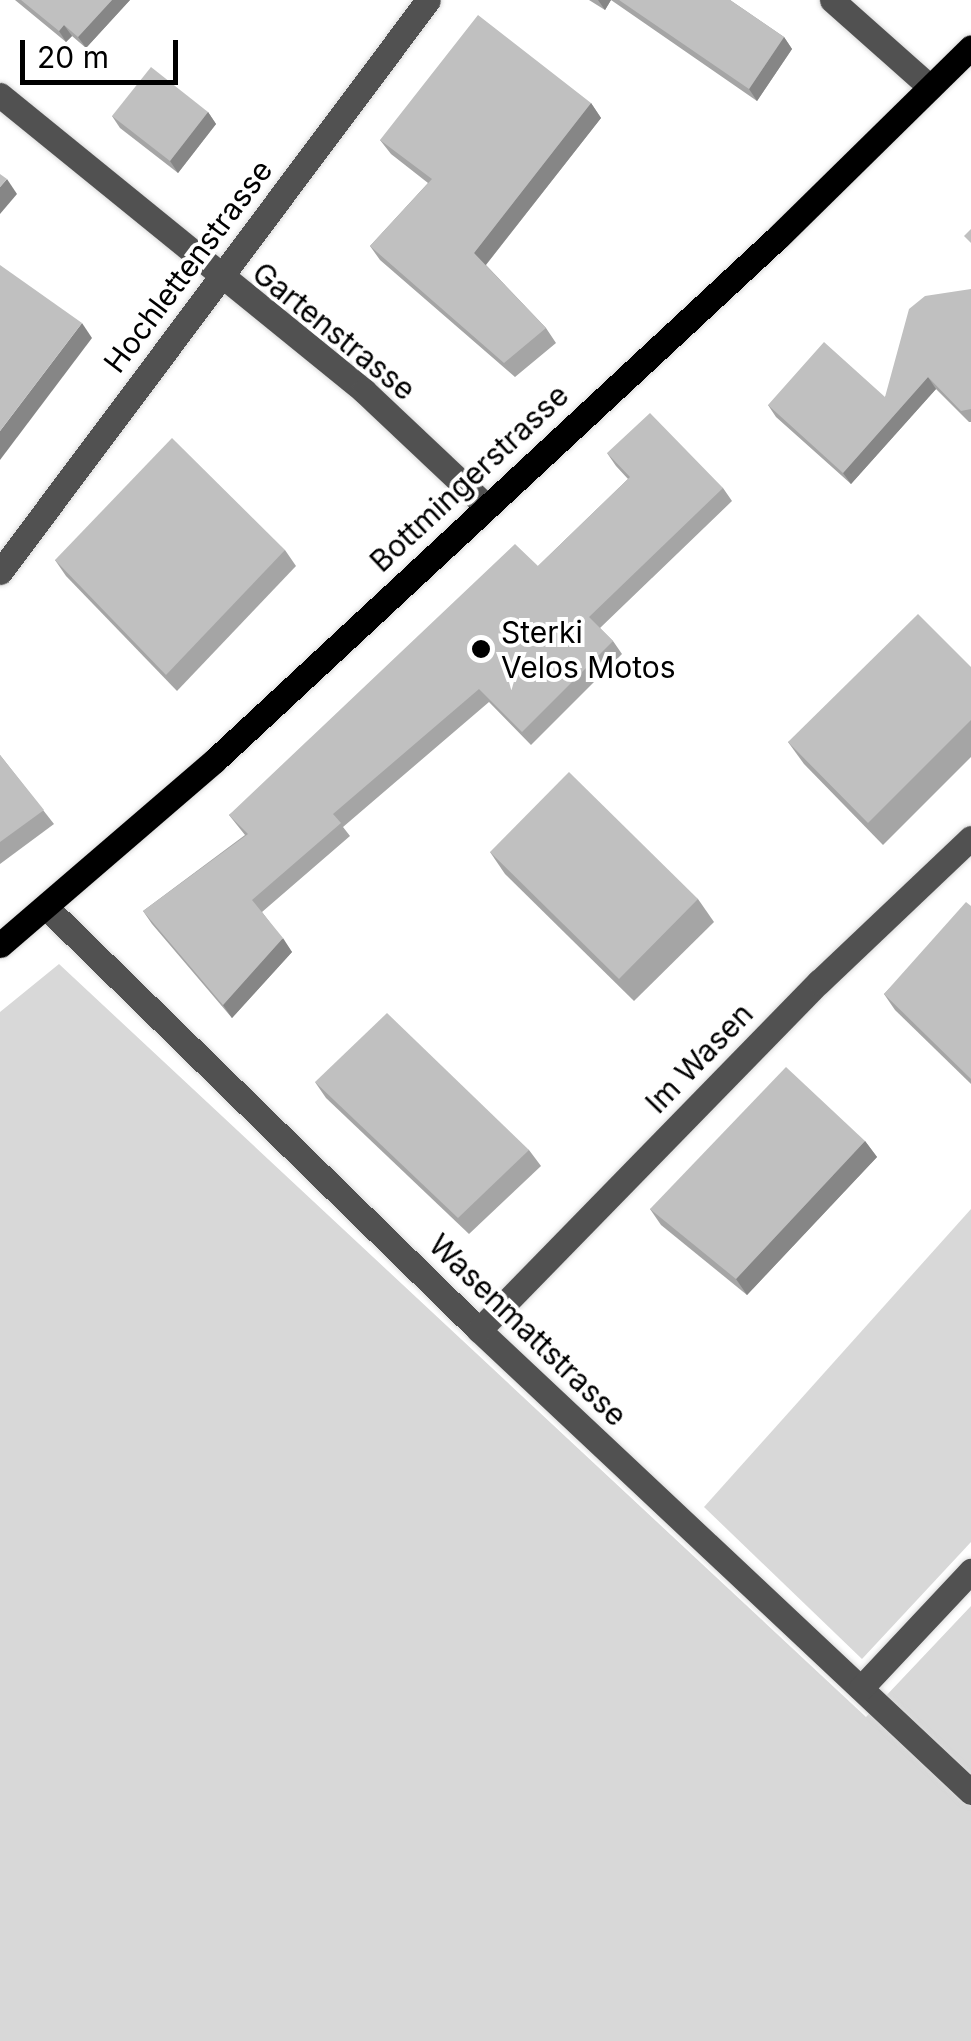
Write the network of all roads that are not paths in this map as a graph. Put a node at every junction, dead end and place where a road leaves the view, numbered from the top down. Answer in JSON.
{"nodes":[{"id":1,"x":428,"y":0,"type":"edge"},
{"id":2,"x":832,"y":0,"type":"edge"},
{"id":3,"x":971,"y":47,"type":"edge"},
{"id":4,"x":930,"y":88,"type":"junction"},
{"id":5,"x":0,"y":95,"type":"edge"},
{"id":6,"x":219,"y":279,"type":"junction"},
{"id":7,"x":486,"y":506,"type":"junction"},
{"id":8,"x":0,"y":572,"type":"edge"},
{"id":9,"x":971,"y":838,"type":"edge"},
{"id":10,"x":46,"y":907,"type":"junction"},
{"id":11,"x":0,"y":945,"type":"edge"},
{"id":12,"x":479,"y":1330,"type":"junction"},
{"id":13,"x":971,"y":1571,"type":"edge"},
{"id":14,"x":861,"y":1688,"type":"junction"},
{"id":15,"x":971,"y":1792,"type":"edge"}],
"edges":[{"from":1,"to":6,"type":"street","name":"Hochlettenstrasse"},
{"from":2,"to":4,"type":"street"},
{"from":3,"to":4,"type":"main road","name":"Bottmingerstrasse"},
{"from":4,"to":7,"type":"main road","name":"Bottmingerstrasse"},
{"from":5,"to":6,"type":"street","name":"Gartenstrasse"},
{"from":6,"to":7,"type":"street","name":"Gartenstrasse"},
{"from":6,"to":8,"type":"street","name":"Hochlettenstrasse"},
{"from":7,"to":10,"type":"main road","name":"Bottmingerstrasse"},
{"from":9,"to":12,"type":"street","name":"Im Wasen"},
{"from":10,"to":11,"type":"main road","name":"Bottmingerstrasse"},
{"from":10,"to":12,"type":"street","name":"Wasenmattstrasse"},
{"from":12,"to":14,"type":"street","name":"Wasenmattstrasse"},
{"from":13,"to":14,"type":"street"},
{"from":14,"to":15,"type":"street","name":"Wasenmattstrasse"}]}
